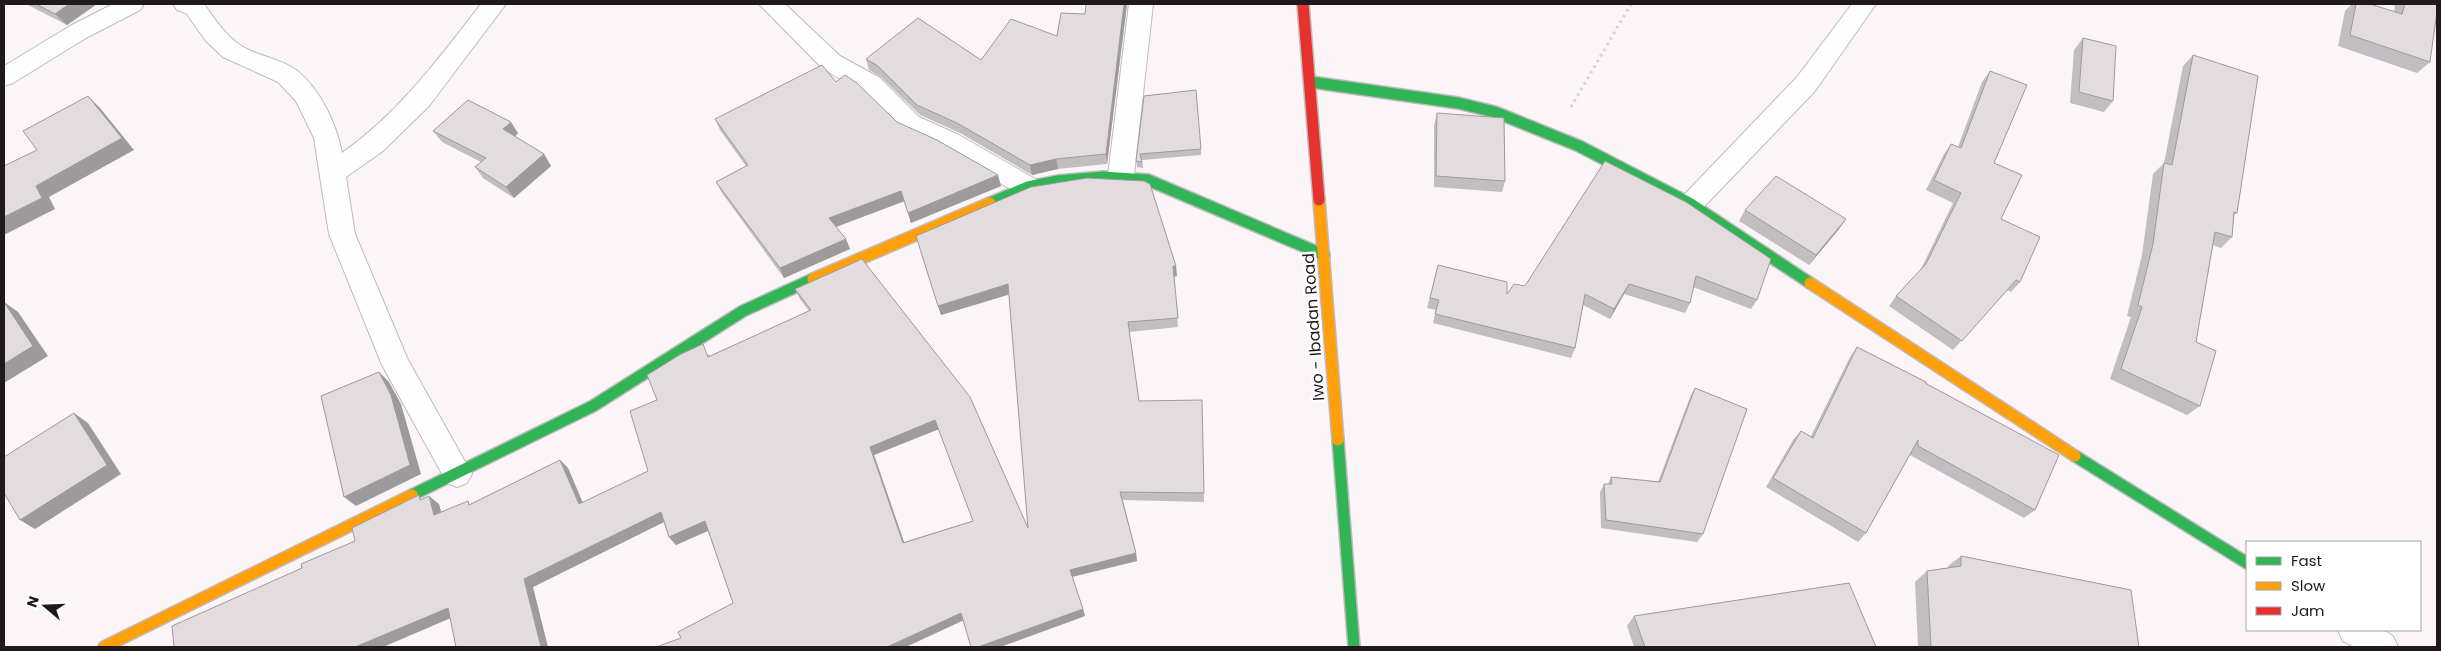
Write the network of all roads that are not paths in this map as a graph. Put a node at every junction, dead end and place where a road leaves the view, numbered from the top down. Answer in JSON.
{"nodes":[{"id":1,"x":132,"y":4,"type":"edge"},
{"id":2,"x":185,"y":4,"type":"edge"},
{"id":3,"x":494,"y":4,"type":"edge"},
{"id":4,"x":771,"y":4,"type":"edge"},
{"id":5,"x":1141,"y":4,"type":"edge"},
{"id":6,"x":1304,"y":4,"type":"edge"},
{"id":7,"x":1864,"y":4,"type":"edge"},
{"id":8,"x":4,"y":76,"type":"edge"},
{"id":9,"x":1311,"y":82,"type":"junction"},
{"id":10,"x":332,"y":173,"type":"junction"},
{"id":11,"x":1121,"y":175,"type":"junction"},
{"id":12,"x":1028,"y":187,"type":"junction"},
{"id":13,"x":1691,"y":204,"type":"junction"},
{"id":14,"x":1324,"y":255,"type":"junction"},
{"id":15,"x":457,"y":474,"type":"junction"},
{"id":16,"x":2246,"y":563,"type":"edge"},
{"id":17,"x":158,"y":620,"type":"junction"},
{"id":18,"x":2356,"y":631,"type":"edge"},
{"id":19,"x":104,"y":647,"type":"edge"},
{"id":20,"x":137,"y":647,"type":"edge"},
{"id":21,"x":1354,"y":647,"type":"edge"},
{"id":22,"x":2382,"y":647,"type":"edge"}],
"edges":[{"from":1,"to":8,"type":"street"},
{"from":2,"to":10,"type":"street"},
{"from":3,"to":10,"type":"street"},
{"from":4,"to":12,"type":"street"},
{"from":5,"to":11,"type":"street"},
{"from":6,"to":9,"type":"street","name":"Iwo - Ibadan Road"},
{"from":7,"to":13,"type":"street"},
{"from":9,"to":13,"type":"street"},
{"from":9,"to":14,"type":"street","name":"Iwo - Ibadan Road"},
{"from":10,"to":15,"type":"street"},
{"from":11,"to":12,"type":"street"},
{"from":11,"to":14,"type":"street"},
{"from":12,"to":15,"type":"street"},
{"from":13,"to":16,"type":"street"},
{"from":14,"to":21,"type":"street","name":"Iwo - Ibadan Road"},
{"from":15,"to":17,"type":"street"},
{"from":17,"to":19,"type":"street"},
{"from":17,"to":20,"type":"street"},
{"from":18,"to":22,"type":"street"}]}
